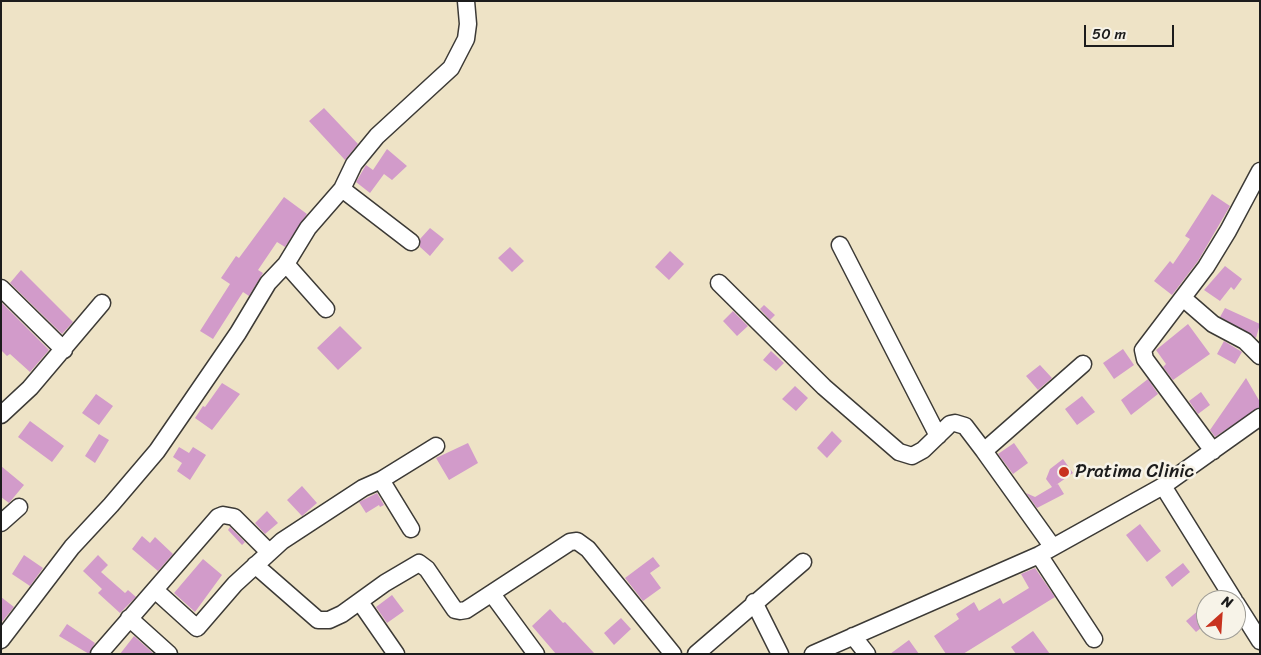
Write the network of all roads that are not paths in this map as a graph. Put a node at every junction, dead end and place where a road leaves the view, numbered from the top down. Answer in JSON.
{"nodes":[{"id":1,"x":466,"y":1,"type":"edge"},
{"id":2,"x":1260,"y":171,"type":"edge"},
{"id":3,"x":342,"y":189,"type":"junction"},
{"id":4,"x":1253,"y":203,"type":"edge"},
{"id":5,"x":411,"y":242,"type":"dead end"},
{"id":6,"x":840,"y":245,"type":"dead end"},
{"id":7,"x":286,"y":264,"type":"junction"},
{"id":8,"x":719,"y":283,"type":"dead end"},
{"id":9,"x":1,"y":288,"type":"edge"},
{"id":10,"x":1183,"y":298,"type":"junction"},
{"id":11,"x":102,"y":303,"type":"dead end"},
{"id":12,"x":326,"y":309,"type":"dead end"},
{"id":13,"x":64,"y":350,"type":"junction"},
{"id":14,"x":1260,"y":356,"type":"edge"},
{"id":15,"x":1083,"y":364,"type":"dead end"},
{"id":16,"x":1,"y":415,"type":"edge"},
{"id":17,"x":1260,"y":417,"type":"edge"},
{"id":18,"x":938,"y":436,"type":"junction"},
{"id":19,"x":436,"y":446,"type":"dead end"},
{"id":20,"x":984,"y":451,"type":"junction"},
{"id":21,"x":1213,"y":451,"type":"junction"},
{"id":22,"x":381,"y":480,"type":"junction"},
{"id":23,"x":1163,"y":486,"type":"junction"},
{"id":24,"x":19,"y":507,"type":"dead end"},
{"id":25,"x":1,"y":523,"type":"edge"},
{"id":26,"x":411,"y":529,"type":"dead end"},
{"id":27,"x":1046,"y":550,"type":"junction"},
{"id":28,"x":269,"y":552,"type":"junction"},
{"id":29,"x":803,"y":562,"type":"dead end"},
{"id":30,"x":255,"y":565,"type":"junction"},
{"id":31,"x":155,"y":590,"type":"junction"},
{"id":32,"x":1228,"y":590,"type":"edge"},
{"id":33,"x":492,"y":594,"type":"junction"},
{"id":34,"x":360,"y":602,"type":"junction"},
{"id":35,"x":754,"y":602,"type":"junction"},
{"id":36,"x":129,"y":618,"type":"junction"},
{"id":37,"x":1246,"y":619,"type":"edge"},
{"id":38,"x":854,"y":636,"type":"junction"},
{"id":39,"x":1094,"y":639,"type":"dead end"},
{"id":40,"x":1,"y":640,"type":"edge"},
{"id":41,"x":1260,"y":641,"type":"edge"},
{"id":42,"x":99,"y":654,"type":"edge"},
{"id":43,"x":169,"y":654,"type":"edge"},
{"id":44,"x":396,"y":654,"type":"edge"},
{"id":45,"x":536,"y":654,"type":"edge"},
{"id":46,"x":673,"y":654,"type":"edge"},
{"id":47,"x":696,"y":654,"type":"edge"},
{"id":48,"x":780,"y":654,"type":"edge"},
{"id":49,"x":813,"y":654,"type":"edge"},
{"id":50,"x":867,"y":654,"type":"edge"}],
"edges":[{"from":1,"to":3,"type":"street"},
{"from":2,"to":4,"type":"street"},
{"from":3,"to":5,"type":"street"},
{"from":3,"to":7,"type":"street"},
{"from":4,"to":10,"type":"street"},
{"from":6,"to":18,"type":"street"},
{"from":7,"to":12,"type":"street"},
{"from":7,"to":40,"type":"street"},
{"from":8,"to":18,"type":"street"},
{"from":9,"to":13,"type":"street"},
{"from":10,"to":14,"type":"street"},
{"from":10,"to":21,"type":"street"},
{"from":11,"to":13,"type":"street"},
{"from":13,"to":16,"type":"street"},
{"from":15,"to":20,"type":"street"},
{"from":17,"to":21,"type":"street"},
{"from":18,"to":20,"type":"street"},
{"from":19,"to":22,"type":"street"},
{"from":20,"to":27,"type":"street"},
{"from":21,"to":23,"type":"street"},
{"from":22,"to":26,"type":"street"},
{"from":22,"to":28,"type":"street"},
{"from":23,"to":27,"type":"street"},
{"from":23,"to":32,"type":"street"},
{"from":24,"to":25,"type":"street"},
{"from":27,"to":38,"type":"street"},
{"from":27,"to":39,"type":"street"},
{"from":28,"to":30,"type":"street"},
{"from":28,"to":31,"type":"street"},
{"from":29,"to":35,"type":"street"},
{"from":30,"to":31,"type":"street"},
{"from":30,"to":34,"type":"street"},
{"from":31,"to":36,"type":"street"},
{"from":33,"to":34,"type":"street"},
{"from":33,"to":45,"type":"street"},
{"from":33,"to":46,"type":"street"},
{"from":34,"to":44,"type":"street"},
{"from":35,"to":47,"type":"street"},
{"from":35,"to":48,"type":"street"},
{"from":36,"to":42,"type":"street"},
{"from":36,"to":43,"type":"street"},
{"from":37,"to":41,"type":"street"},
{"from":38,"to":49,"type":"street"},
{"from":38,"to":50,"type":"street"}]}
